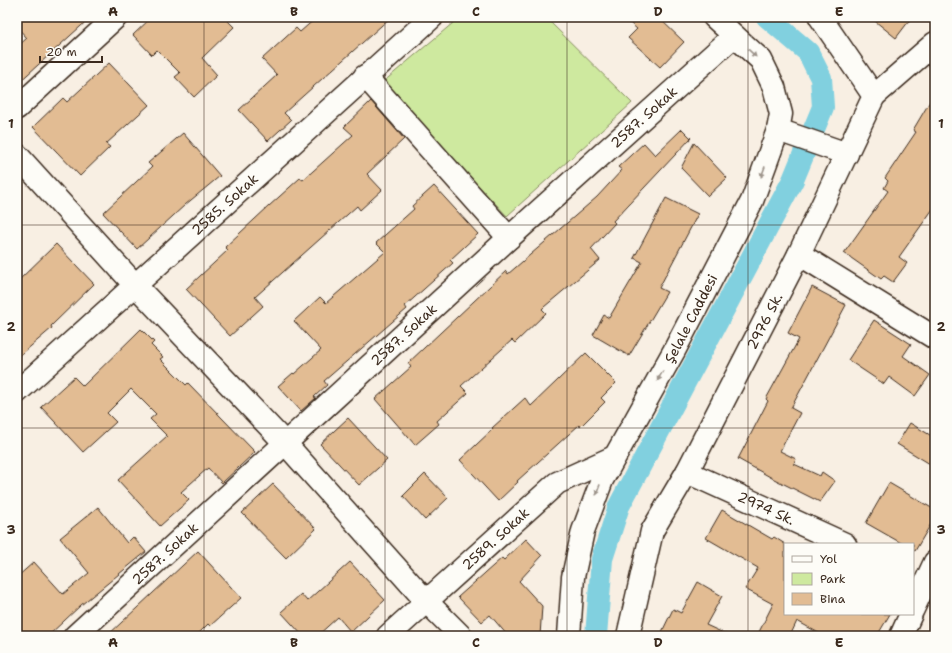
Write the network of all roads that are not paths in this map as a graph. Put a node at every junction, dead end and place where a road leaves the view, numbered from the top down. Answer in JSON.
{"nodes":[{"id":1,"x":116,"y":17,"type":"edge"},
{"id":2,"x":432,"y":17,"type":"edge"},
{"id":3,"x":714,"y":17,"type":"edge"},
{"id":4,"x":820,"y":17,"type":"edge"},
{"id":5,"x":734,"y":36,"type":"junction"},
{"id":6,"x":935,"y":43,"type":"edge"},
{"id":7,"x":366,"y":76,"type":"junction"},
{"id":8,"x":874,"y":96,"type":"junction"},
{"id":9,"x":17,"y":108,"type":"edge"},
{"id":10,"x":778,"y":130,"type":"junction"},
{"id":11,"x":840,"y":151,"type":"junction"},
{"id":12,"x":17,"y":155,"type":"edge"},
{"id":13,"x":509,"y":238,"type":"junction"},
{"id":14,"x":799,"y":254,"type":"junction"},
{"id":15,"x":135,"y":285,"type":"junction"},
{"id":16,"x":935,"y":338,"type":"edge"},
{"id":17,"x":17,"y":392,"type":"edge"},
{"id":18,"x":285,"y":443,"type":"junction"},
{"id":19,"x":614,"y":457,"type":"junction"},
{"id":20,"x":688,"y":472,"type":"junction"},
{"id":21,"x":843,"y":543,"type":"edge"},
{"id":22,"x":927,"y":576,"type":"edge"},
{"id":23,"x":426,"y":601,"type":"junction"},
{"id":24,"x":914,"y":607,"type":"edge"},
{"id":25,"x":911,"y":615,"type":"edge"},
{"id":26,"x":75,"y":636,"type":"edge"},
{"id":27,"x":388,"y":636,"type":"edge"},
{"id":28,"x":461,"y":636,"type":"edge"},
{"id":29,"x":569,"y":636,"type":"edge"},
{"id":30,"x":628,"y":636,"type":"edge"},
{"id":31,"x":901,"y":636,"type":"edge"}],
"edges":[{"from":1,"to":9,"type":"street"},
{"from":2,"to":7,"type":"street","name":"2585. Sokak"},
{"from":3,"to":5,"type":"street","name":"Şelale Caddesi"},
{"from":4,"to":8,"type":"street"},
{"from":5,"to":10,"type":"street","name":"Şelale Caddesi","one_way":true},
{"from":5,"to":13,"type":"street","name":"2587. Sokak"},
{"from":6,"to":8,"type":"street"},
{"from":7,"to":13,"type":"street"},
{"from":7,"to":15,"type":"street","name":"2585. Sokak"},
{"from":8,"to":11,"type":"street","name":"2976 Sk."},
{"from":10,"to":11,"type":"street"},
{"from":10,"to":19,"type":"street","name":"Şelale Caddesi","one_way":true},
{"from":11,"to":14,"type":"street","name":"2976 Sk."},
{"from":12,"to":15,"type":"street"},
{"from":13,"to":18,"type":"street","name":"2587. Sokak"},
{"from":14,"to":16,"type":"street"},
{"from":14,"to":20,"type":"street","name":"2976 Sk."},
{"from":15,"to":17,"type":"street","name":"2585. Sokak"},
{"from":15,"to":18,"type":"street"},
{"from":18,"to":23,"type":"street"},
{"from":18,"to":26,"type":"street","name":"2587. Sokak"},
{"from":19,"to":23,"type":"street","name":"2589. Sokak"},
{"from":19,"to":29,"type":"street","name":"Şelale Caddesi","one_way":true},
{"from":20,"to":21,"type":"street","name":"2974 Sk."},
{"from":20,"to":30,"type":"street","name":"2976 Sk."},
{"from":22,"to":24,"type":"street"},
{"from":23,"to":27,"type":"street","name":"2589. Sokak"},
{"from":23,"to":28,"type":"street"},
{"from":25,"to":31,"type":"street"}]}
